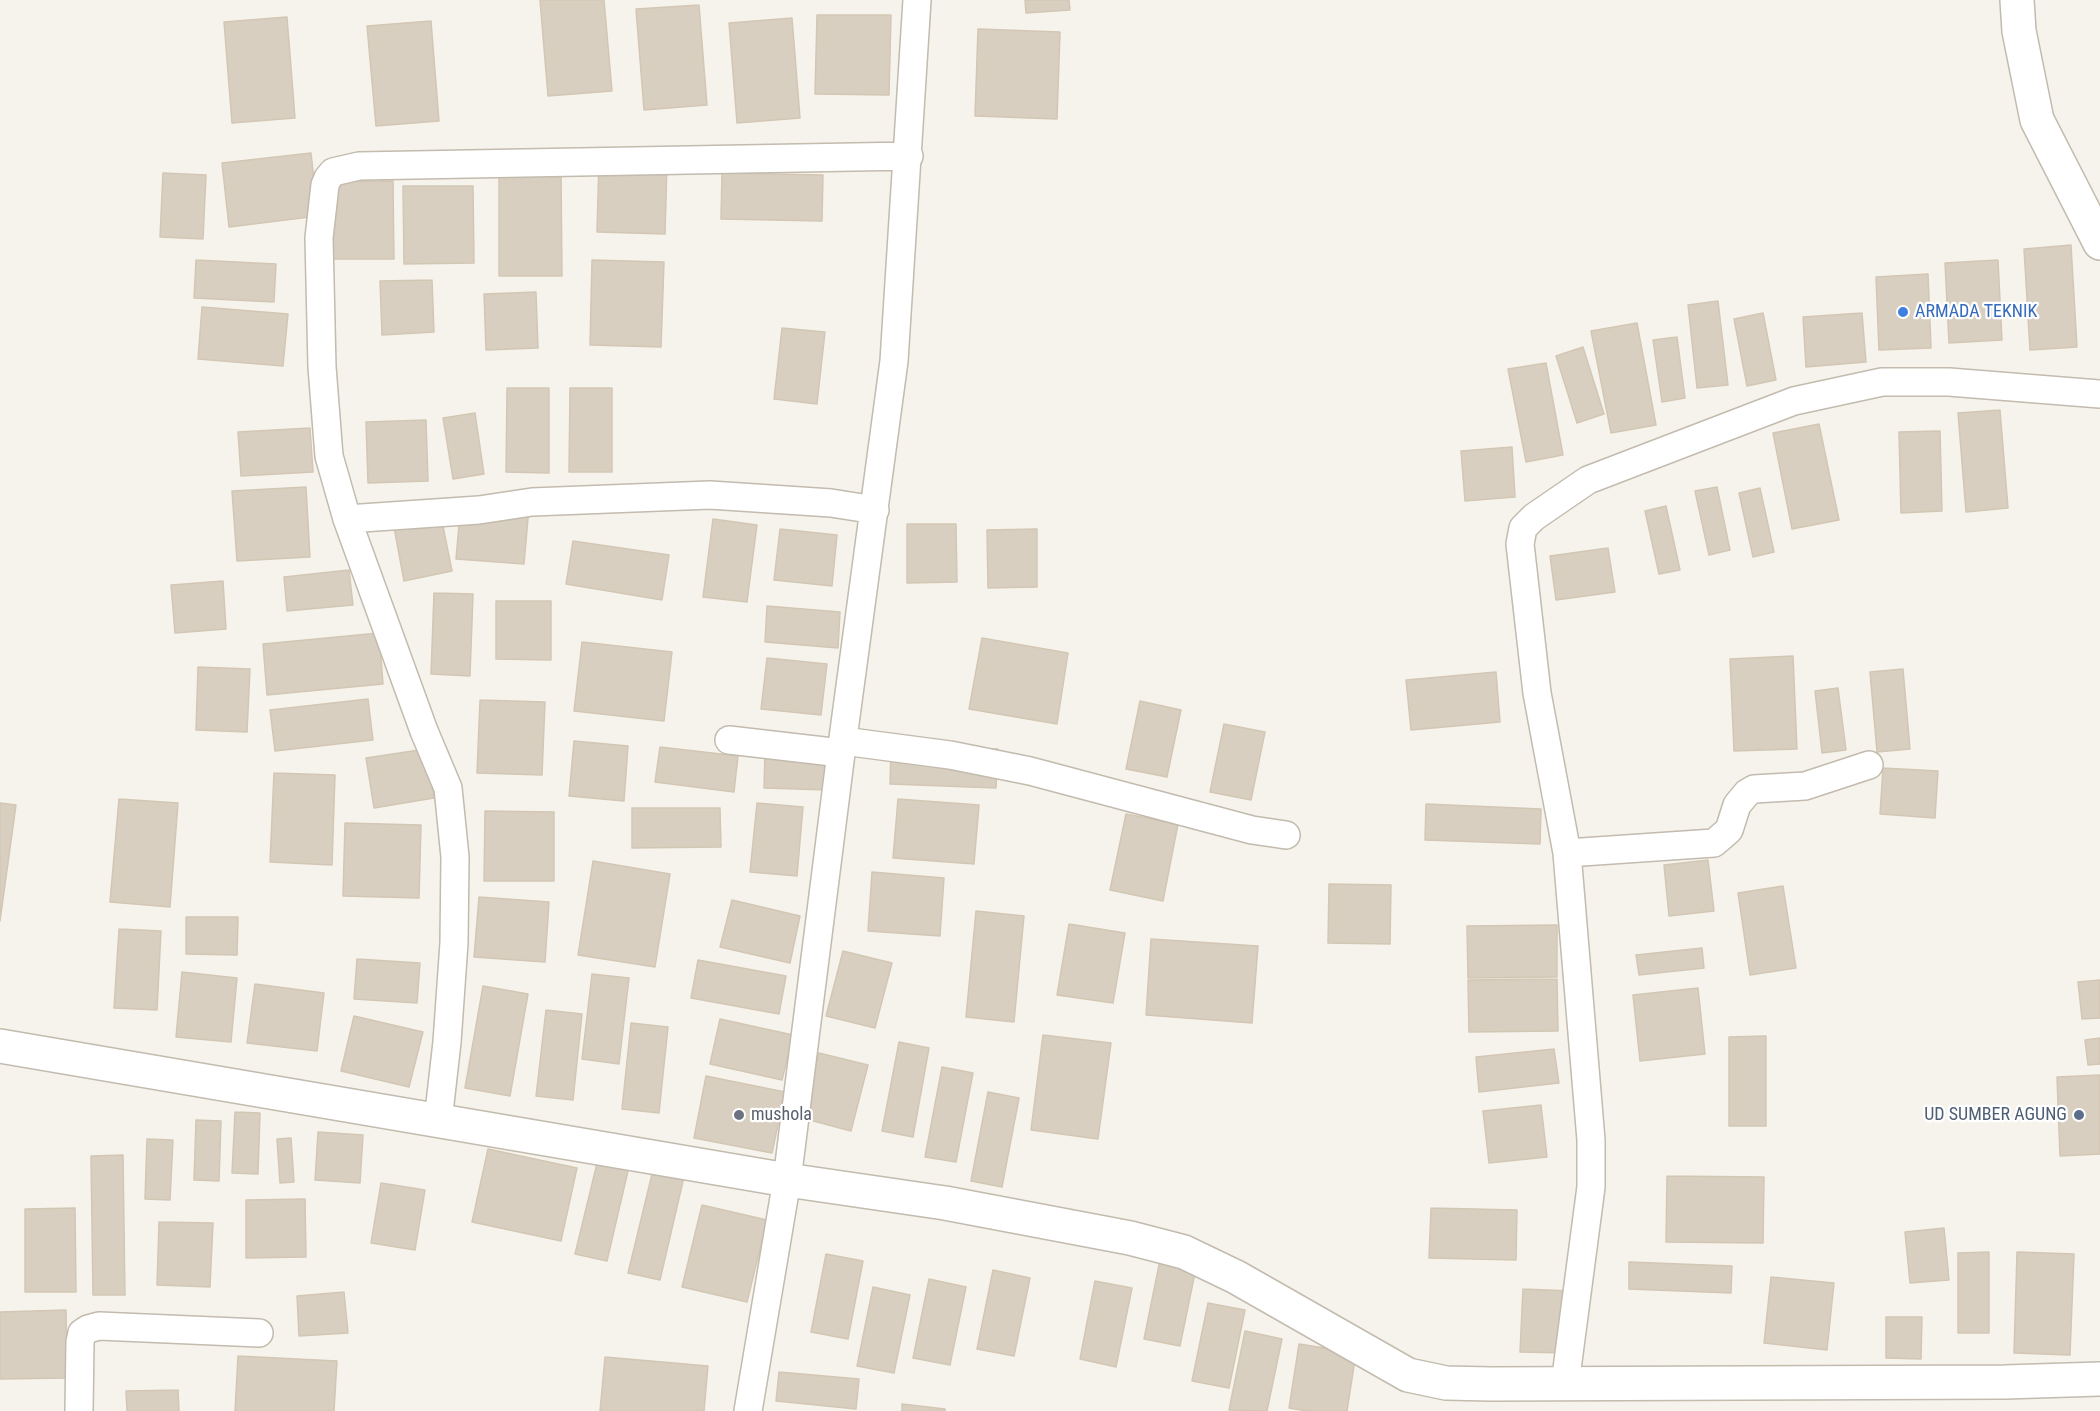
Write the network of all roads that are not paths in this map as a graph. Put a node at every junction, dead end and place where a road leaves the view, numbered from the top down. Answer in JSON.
{"nodes":[{"id":1,"x":917,"y":0,"type":"edge"},
{"id":2,"x":2017,"y":0,"type":"edge"},
{"id":3,"x":909,"y":156,"type":"junction"},
{"id":4,"x":2100,"y":243,"type":"edge"},
{"id":5,"x":2100,"y":394,"type":"edge"},
{"id":6,"x":875,"y":510,"type":"junction"},
{"id":7,"x":347,"y":519,"type":"junction"},
{"id":8,"x":729,"y":740,"type":"dead end"},
{"id":9,"x":842,"y":747,"type":"junction"},
{"id":10,"x":1869,"y":765,"type":"dead end"},
{"id":11,"x":1286,"y":835,"type":"dead end"},
{"id":12,"x":1567,"y":853,"type":"junction"},
{"id":13,"x":0,"y":1046,"type":"edge"},
{"id":14,"x":438,"y":1121,"type":"junction"},
{"id":15,"x":787,"y":1180,"type":"junction"},
{"id":16,"x":259,"y":1333,"type":"dead end"},
{"id":17,"x":2100,"y":1379,"type":"edge"},
{"id":18,"x":1565,"y":1384,"type":"junction"},
{"id":19,"x":79,"y":1411,"type":"edge"},
{"id":20,"x":748,"y":1411,"type":"edge"}],
"edges":[{"from":1,"to":3,"type":"street"},
{"from":2,"to":4,"type":"street"},
{"from":3,"to":6,"type":"street"},
{"from":3,"to":7,"type":"street"},
{"from":5,"to":12,"type":"street"},
{"from":6,"to":7,"type":"street"},
{"from":6,"to":9,"type":"street"},
{"from":7,"to":14,"type":"street"},
{"from":8,"to":9,"type":"street"},
{"from":9,"to":11,"type":"street"},
{"from":9,"to":15,"type":"street"},
{"from":10,"to":12,"type":"street"},
{"from":12,"to":18,"type":"street"},
{"from":13,"to":14,"type":"street"},
{"from":14,"to":15,"type":"street"},
{"from":15,"to":18,"type":"street"},
{"from":15,"to":20,"type":"street"},
{"from":16,"to":19,"type":"street"},
{"from":17,"to":18,"type":"street"}]}
